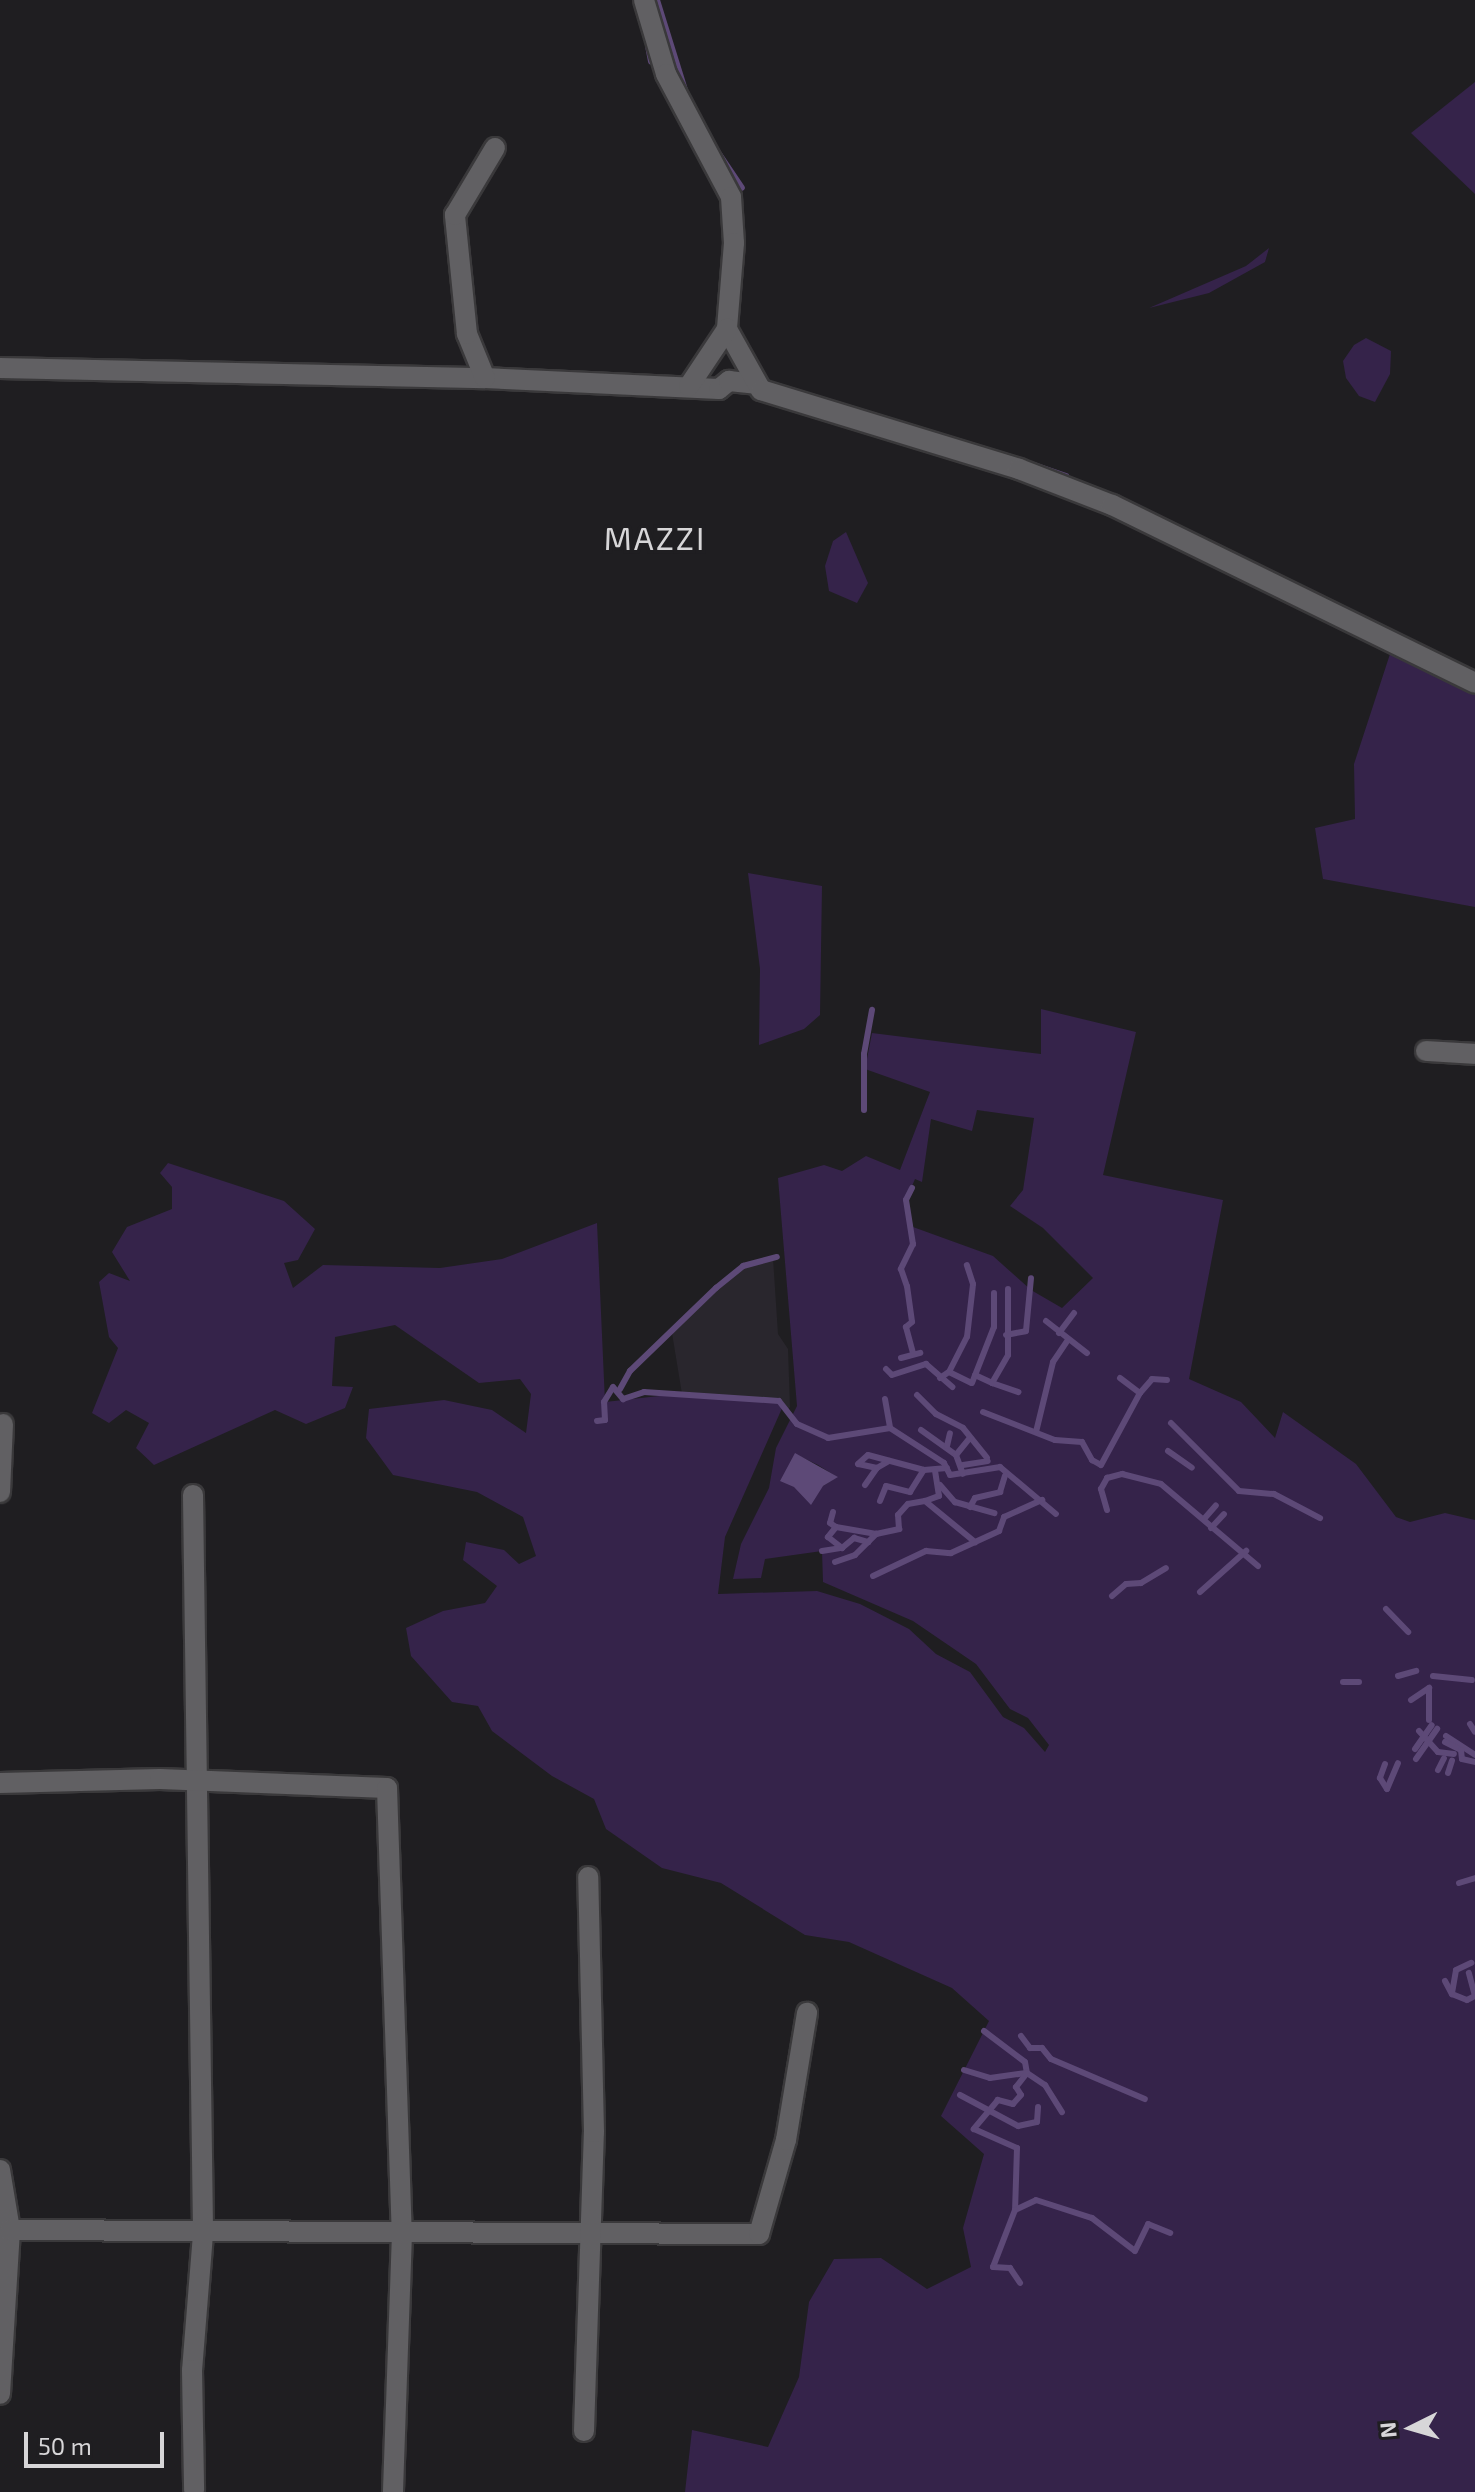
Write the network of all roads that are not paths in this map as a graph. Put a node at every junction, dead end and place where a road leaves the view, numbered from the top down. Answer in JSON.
{"nodes":[{"id":1,"x":644,"y":0,"type":"edge"},
{"id":2,"x":495,"y":148,"type":"dead end"},
{"id":3,"x":727,"y":329,"type":"junction"},
{"id":4,"x":0,"y":368,"type":"edge"},
{"id":5,"x":485,"y":378,"type":"junction"},
{"id":6,"x":756,"y":384,"type":"junction"},
{"id":7,"x":689,"y":386,"type":"junction"},
{"id":8,"x":1474,"y":680,"type":"edge"},
{"id":9,"x":1426,"y":1051,"type":"dead end"},
{"id":10,"x":1475,"y":1054,"type":"edge"},
{"id":11,"x":3,"y":1424,"type":"dead end"},
{"id":12,"x":0,"y":1492,"type":"edge"},
{"id":13,"x":193,"y":1495,"type":"dead end"},
{"id":14,"x":199,"y":1780,"type":"junction"},
{"id":15,"x":0,"y":1783,"type":"edge"},
{"id":16,"x":588,"y":1877,"type":"dead end"},
{"id":17,"x":807,"y":2013,"type":"dead end"},
{"id":18,"x":0,"y":2170,"type":"edge"},
{"id":19,"x":10,"y":2230,"type":"junction"},
{"id":20,"x":402,"y":2233,"type":"junction"},
{"id":21,"x":593,"y":2233,"type":"junction"},
{"id":22,"x":203,"y":2234,"type":"junction"},
{"id":23,"x":0,"y":2394,"type":"edge"},
{"id":24,"x":584,"y":2431,"type":"dead end"},
{"id":25,"x":194,"y":2490,"type":"dead end"},
{"id":26,"x":393,"y":2492,"type":"edge"}],
"edges":[{"from":1,"to":3,"type":"street"},
{"from":2,"to":5,"type":"street"},
{"from":3,"to":6,"type":"street"},
{"from":3,"to":7,"type":"street"},
{"from":4,"to":5,"type":"street"},
{"from":5,"to":7,"type":"street"},
{"from":6,"to":7,"type":"street"},
{"from":6,"to":8,"type":"street"},
{"from":9,"to":10,"type":"street"},
{"from":11,"to":12,"type":"street"},
{"from":13,"to":14,"type":"street"},
{"from":14,"to":15,"type":"street"},
{"from":14,"to":20,"type":"street"},
{"from":14,"to":22,"type":"street"},
{"from":16,"to":21,"type":"street"},
{"from":17,"to":21,"type":"street"},
{"from":18,"to":19,"type":"street"},
{"from":19,"to":22,"type":"street"},
{"from":19,"to":23,"type":"street"},
{"from":20,"to":21,"type":"street"},
{"from":20,"to":22,"type":"street"},
{"from":20,"to":26,"type":"street"},
{"from":21,"to":24,"type":"street"},
{"from":22,"to":25,"type":"street"}]}
